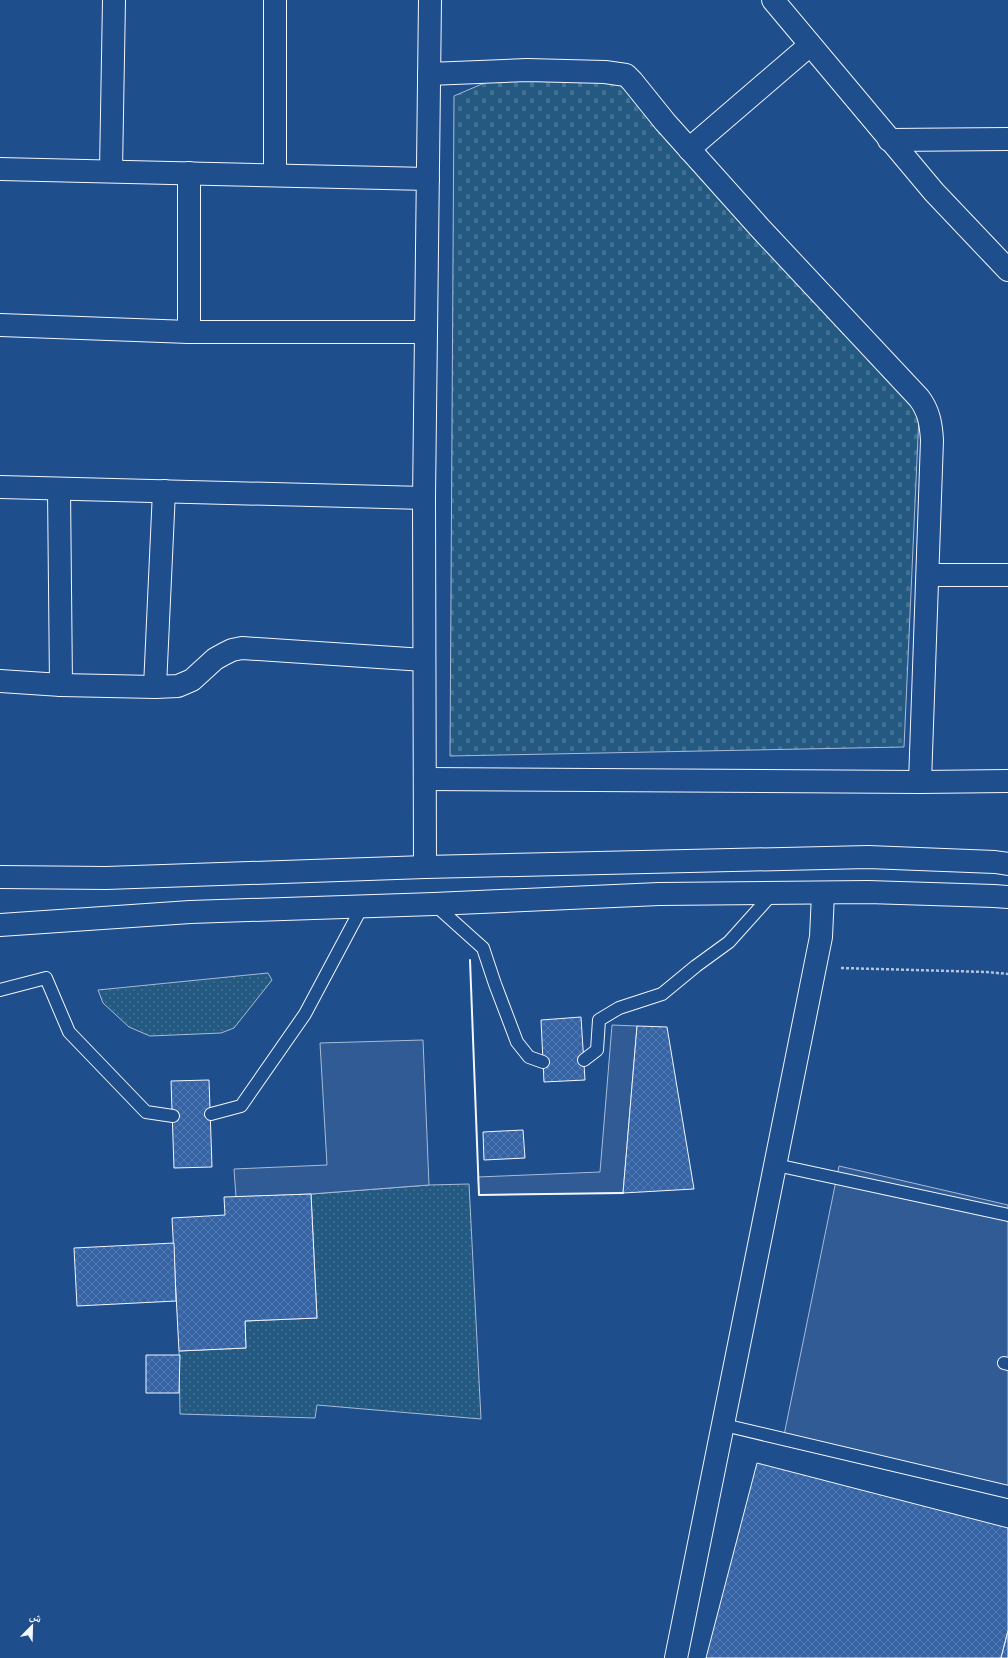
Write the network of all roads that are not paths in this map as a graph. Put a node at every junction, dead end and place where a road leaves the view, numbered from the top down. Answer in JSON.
{"nodes":[{"id":1,"x":114,"y":0,"type":"edge"},
{"id":2,"x":275,"y":0,"type":"edge"},
{"id":3,"x":430,"y":0,"type":"edge"},
{"id":4,"x":773,"y":0,"type":"edge"},
{"id":5,"x":810,"y":45,"type":"junction"},
{"id":6,"x":429,"y":74,"type":"junction"},
{"id":7,"x":1008,"y":139,"type":"edge"},
{"id":8,"x":889,"y":140,"type":"junction"},
{"id":9,"x":689,"y":149,"type":"junction"},
{"id":10,"x":0,"y":169,"type":"edge"},
{"id":11,"x":111,"y":170,"type":"junction"},
{"id":12,"x":188,"y":173,"type":"junction"},
{"id":13,"x":275,"y":174,"type":"junction"},
{"id":14,"x":428,"y":179,"type":"junction"},
{"id":15,"x":1008,"y":270,"type":"edge"},
{"id":16,"x":0,"y":325,"type":"edge"},
{"id":17,"x":189,"y":332,"type":"junction"},
{"id":18,"x":425,"y":332,"type":"junction"},
{"id":19,"x":0,"y":488,"type":"edge"},
{"id":20,"x":59,"y":489,"type":"junction"},
{"id":21,"x":164,"y":491,"type":"junction"},
{"id":22,"x":424,"y":498,"type":"junction"},
{"id":23,"x":928,"y":575,"type":"junction"},
{"id":24,"x":1008,"y":575,"type":"edge"},
{"id":25,"x":424,"y":660,"type":"junction"},
{"id":26,"x":0,"y":682,"type":"edge"},
{"id":27,"x":61,"y":685,"type":"junction"},
{"id":28,"x":155,"y":687,"type":"junction"},
{"id":29,"x":425,"y":779,"type":"junction"},
{"id":30,"x":1008,"y":781,"type":"edge"},
{"id":31,"x":920,"y":782,"type":"junction"},
{"id":32,"x":1008,"y":864,"type":"edge"},
{"id":33,"x":425,"y":867,"type":"junction"},
{"id":34,"x":0,"y":877,"type":"edge"},
{"id":35,"x":772,"y":894,"type":"junction"},
{"id":36,"x":823,"y":894,"type":"junction"},
{"id":37,"x":1008,"y":897,"type":"edge"},
{"id":38,"x":434,"y":904,"type":"junction"},
{"id":39,"x":362,"y":907,"type":"junction"},
{"id":40,"x":0,"y":925,"type":"edge"},
{"id":41,"x":0,"y":990,"type":"edge"},
{"id":42,"x":584,"y":1060,"type":"dead end"},
{"id":43,"x":543,"y":1062,"type":"dead end"},
{"id":44,"x":212,"y":1114,"type":"dead end"},
{"id":45,"x":173,"y":1116,"type":"dead end"},
{"id":46,"x":776,"y":1165,"type":"junction"},
{"id":47,"x":1008,"y":1215,"type":"edge"},
{"id":48,"x":724,"y":1425,"type":"junction"},
{"id":49,"x":1008,"y":1492,"type":"edge"},
{"id":50,"x":676,"y":1658,"type":"edge"}],
"edges":[{"from":1,"to":11,"type":"main road"},
{"from":2,"to":13,"type":"main road"},
{"from":3,"to":6,"type":"main road"},
{"from":4,"to":5,"type":"main road"},
{"from":5,"to":8,"type":"main road"},
{"from":5,"to":9,"type":"main road"},
{"from":6,"to":9,"type":"main road"},
{"from":6,"to":14,"type":"main road"},
{"from":7,"to":8,"type":"main road"},
{"from":8,"to":15,"type":"main road"},
{"from":9,"to":23,"type":"main road"},
{"from":10,"to":11,"type":"main road"},
{"from":11,"to":12,"type":"main road"},
{"from":12,"to":13,"type":"main road"},
{"from":12,"to":17,"type":"main road"},
{"from":13,"to":14,"type":"main road"},
{"from":14,"to":18,"type":"main road"},
{"from":16,"to":17,"type":"main road"},
{"from":17,"to":18,"type":"main road"},
{"from":18,"to":22,"type":"main road"},
{"from":19,"to":20,"type":"main road"},
{"from":20,"to":21,"type":"main road"},
{"from":20,"to":27,"type":"main road"},
{"from":21,"to":22,"type":"main road"},
{"from":21,"to":28,"type":"main road"},
{"from":22,"to":25,"type":"main road"},
{"from":23,"to":24,"type":"main road"},
{"from":23,"to":31,"type":"main road"},
{"from":25,"to":28,"type":"main road"},
{"from":25,"to":29,"type":"main road"},
{"from":26,"to":27,"type":"main road"},
{"from":27,"to":28,"type":"main road"},
{"from":29,"to":31,"type":"main road"},
{"from":29,"to":33,"type":"main road"},
{"from":30,"to":31,"type":"main road"},
{"from":32,"to":33,"type":"main road"},
{"from":33,"to":34,"type":"main road"},
{"from":35,"to":36,"type":"main road"},
{"from":35,"to":38,"type":"main road"},
{"from":35,"to":42,"type":"lane"},
{"from":36,"to":37,"type":"main road"},
{"from":36,"to":46,"type":"main road"},
{"from":38,"to":39,"type":"main road"},
{"from":38,"to":43,"type":"lane"},
{"from":39,"to":40,"type":"main road"},
{"from":39,"to":44,"type":"lane"},
{"from":41,"to":45,"type":"lane"},
{"from":46,"to":47,"type":"lane"},
{"from":46,"to":48,"type":"main road"},
{"from":48,"to":49,"type":"lane"},
{"from":48,"to":50,"type":"main road"}]}
